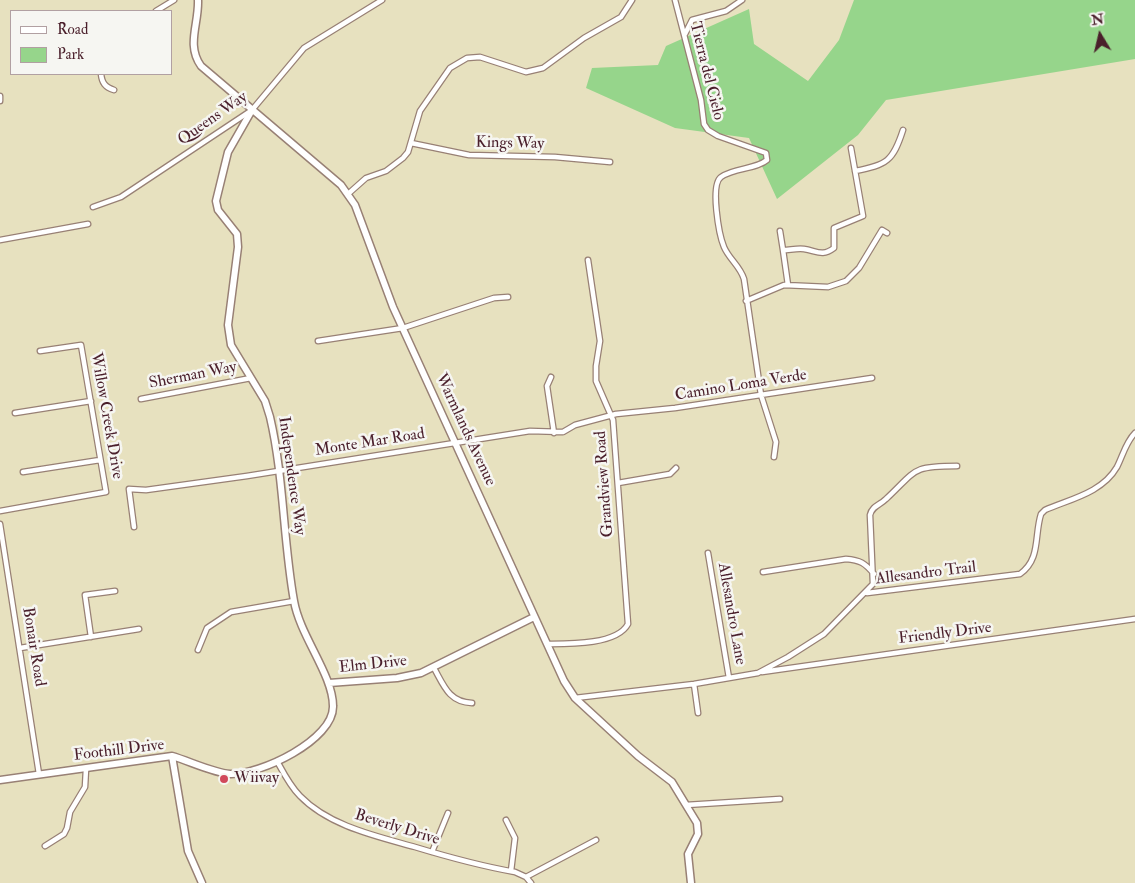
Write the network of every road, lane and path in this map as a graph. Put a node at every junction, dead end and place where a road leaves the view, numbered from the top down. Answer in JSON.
{"nodes":[{"id":1,"x":174,"y":0,"type":"edge"},
{"id":2,"x":198,"y":0,"type":"edge"},
{"id":3,"x":382,"y":0,"type":"edge"},
{"id":4,"x":632,"y":0,"type":"edge"},
{"id":5,"x":675,"y":0,"type":"edge"},
{"id":6,"x":742,"y":0,"type":"edge"},
{"id":7,"x":158,"y":10,"type":"edge"},
{"id":8,"x":685,"y":38,"type":"junction"},
{"id":9,"x":101,"y":75,"type":"edge"},
{"id":10,"x":114,"y":90,"type":"dead end"},
{"id":11,"x":0,"y":96,"type":"edge"},
{"id":12,"x":0,"y":101,"type":"edge"},
{"id":13,"x":252,"y":110,"type":"junction"},
{"id":14,"x":903,"y":130,"type":"dead end"},
{"id":15,"x":411,"y":143,"type":"junction"},
{"id":16,"x":851,"y":148,"type":"dead end"},
{"id":17,"x":610,"y":162,"type":"dead end"},
{"id":18,"x":855,"y":171,"type":"junction"},
{"id":19,"x":348,"y":194,"type":"junction"},
{"id":20,"x":93,"y":207,"type":"dead end"},
{"id":21,"x":88,"y":224,"type":"dead end"},
{"id":22,"x":780,"y":231,"type":"dead end"},
{"id":23,"x":887,"y":233,"type":"dead end"},
{"id":24,"x":0,"y":240,"type":"edge"},
{"id":25,"x":783,"y":250,"type":"junction"},
{"id":26,"x":588,"y":260,"type":"dead end"},
{"id":27,"x":788,"y":285,"type":"junction"},
{"id":28,"x":508,"y":297,"type":"dead end"},
{"id":29,"x":746,"y":301,"type":"junction"},
{"id":30,"x":403,"y":328,"type":"junction"},
{"id":31,"x":318,"y":341,"type":"dead end"},
{"id":32,"x":40,"y":351,"type":"dead end"},
{"id":33,"x":551,"y":377,"type":"dead end"},
{"id":34,"x":251,"y":378,"type":"junction"},
{"id":35,"x":872,"y":378,"type":"dead end"},
{"id":36,"x":761,"y":396,"type":"junction"},
{"id":37,"x":141,"y":399,"type":"dead end"},
{"id":38,"x":91,"y":401,"type":"junction"},
{"id":39,"x":15,"y":412,"type":"dead end"},
{"id":40,"x":612,"y":414,"type":"junction"},
{"id":41,"x":554,"y":433,"type":"junction"},
{"id":42,"x":1135,"y":433,"type":"edge"},
{"id":43,"x":455,"y":442,"type":"junction"},
{"id":44,"x":774,"y":457,"type":"dead end"},
{"id":45,"x":100,"y":460,"type":"junction"},
{"id":46,"x":957,"y":466,"type":"dead end"},
{"id":47,"x":676,"y":468,"type":"dead end"},
{"id":48,"x":278,"y":470,"type":"junction"},
{"id":49,"x":22,"y":472,"type":"dead end"},
{"id":50,"x":618,"y":483,"type":"junction"},
{"id":51,"x":0,"y":511,"type":"edge"},
{"id":52,"x":0,"y":524,"type":"edge"},
{"id":53,"x":134,"y":528,"type":"dead end"},
{"id":54,"x":708,"y":553,"type":"dead end"},
{"id":55,"x":763,"y":572,"type":"dead end"},
{"id":56,"x":874,"y":574,"type":"junction"},
{"id":57,"x":115,"y":591,"type":"dead end"},
{"id":58,"x":867,"y":593,"type":"junction"},
{"id":59,"x":294,"y":601,"type":"junction"},
{"id":60,"x":534,"y":616,"type":"junction"},
{"id":61,"x":1135,"y":619,"type":"edge"},
{"id":62,"x":139,"y":629,"type":"dead end"},
{"id":63,"x":91,"y":637,"type":"junction"},
{"id":64,"x":546,"y":644,"type":"junction"},
{"id":65,"x":20,"y":648,"type":"junction"},
{"id":66,"x":198,"y":650,"type":"dead end"},
{"id":67,"x":434,"y":668,"type":"junction"},
{"id":68,"x":758,"y":673,"type":"junction"},
{"id":69,"x":729,"y":678,"type":"junction"},
{"id":70,"x":328,"y":683,"type":"junction"},
{"id":71,"x":694,"y":684,"type":"junction"},
{"id":72,"x":575,"y":698,"type":"junction"},
{"id":73,"x":472,"y":703,"type":"dead end"},
{"id":74,"x":698,"y":713,"type":"dead end"},
{"id":75,"x":172,"y":756,"type":"junction"},
{"id":76,"x":278,"y":761,"type":"junction"},
{"id":77,"x":86,"y":769,"type":"junction"},
{"id":78,"x":39,"y":774,"type":"junction"},
{"id":79,"x":0,"y":780,"type":"edge"},
{"id":80,"x":780,"y":799,"type":"dead end"},
{"id":81,"x":686,"y":804,"type":"junction"},
{"id":82,"x":448,"y":813,"type":"dead end"},
{"id":83,"x":506,"y":820,"type":"dead end"},
{"id":84,"x":596,"y":840,"type":"dead end"},
{"id":85,"x":45,"y":846,"type":"dead end"},
{"id":86,"x":432,"y":852,"type":"junction"},
{"id":87,"x":511,"y":871,"type":"junction"},
{"id":88,"x":526,"y":877,"type":"junction"},
{"id":89,"x":202,"y":883,"type":"edge"},
{"id":90,"x":531,"y":883,"type":"edge"},
{"id":91,"x":691,"y":883,"type":"edge"}],
"edges":[{"from":1,"to":7,"type":"street"},
{"from":2,"to":13,"type":"street","name":"Warmlands Avenue"},
{"from":3,"to":13,"type":"street","name":"Queens Way"},
{"from":4,"to":15,"type":"street"},
{"from":5,"to":8,"type":"street","name":"Tierra del Cielo"},
{"from":6,"to":8,"type":"street"},
{"from":8,"to":29,"type":"street","name":"Tierra del Cielo"},
{"from":9,"to":10,"type":"street"},
{"from":11,"to":12,"type":"street"},
{"from":13,"to":19,"type":"street","name":"Warmlands Avenue"},
{"from":13,"to":20,"type":"street","name":"Queens Way"},
{"from":13,"to":34,"type":"street","name":"Independence Way"},
{"from":14,"to":18,"type":"street"},
{"from":15,"to":17,"type":"street","name":"Kings Way"},
{"from":15,"to":19,"type":"street"},
{"from":16,"to":18,"type":"street"},
{"from":18,"to":25,"type":"street"},
{"from":19,"to":30,"type":"street","name":"Warmlands Avenue"},
{"from":21,"to":24,"type":"street"},
{"from":22,"to":25,"type":"street"},
{"from":23,"to":27,"type":"street"},
{"from":25,"to":27,"type":"street"},
{"from":26,"to":40,"type":"street","name":"Grandview Road"},
{"from":27,"to":29,"type":"street"},
{"from":28,"to":30,"type":"street"},
{"from":29,"to":36,"type":"street","name":"Tierra del Cielo"},
{"from":30,"to":31,"type":"street"},
{"from":30,"to":43,"type":"street","name":"Warmlands Avenue"},
{"from":32,"to":38,"type":"street","name":"Willow Creek Drive"},
{"from":33,"to":41,"type":"street"},
{"from":34,"to":37,"type":"street","name":"Sherman Way"},
{"from":34,"to":48,"type":"street","name":"Independence Way"},
{"from":35,"to":36,"type":"street","name":"Camino Loma Verde"},
{"from":36,"to":40,"type":"street","name":"Camino Loma Verde"},
{"from":36,"to":44,"type":"street","name":"Tierra del Cielo"},
{"from":38,"to":39,"type":"street"},
{"from":38,"to":45,"type":"street","name":"Willow Creek Drive"},
{"from":40,"to":41,"type":"street","name":"Monte Mar Road"},
{"from":40,"to":50,"type":"street","name":"Grandview Road"},
{"from":41,"to":43,"type":"street","name":"Monte Mar Road"},
{"from":42,"to":58,"type":"street","name":"Allesandro Trail"},
{"from":43,"to":48,"type":"street","name":"Monte Mar Road"},
{"from":43,"to":60,"type":"street","name":"Warmlands Avenue"},
{"from":45,"to":49,"type":"street"},
{"from":45,"to":51,"type":"street","name":"Willow Creek Drive"},
{"from":46,"to":56,"type":"street"},
{"from":47,"to":50,"type":"street"},
{"from":48,"to":53,"type":"street","name":"Monte Mar Road"},
{"from":48,"to":59,"type":"street","name":"Independence Way"},
{"from":50,"to":64,"type":"street","name":"Grandview Road"},
{"from":52,"to":65,"type":"street","name":"Bonair Road"},
{"from":54,"to":69,"type":"street","name":"Allesandro Lane"},
{"from":55,"to":56,"type":"street"},
{"from":56,"to":58,"type":"street"},
{"from":57,"to":63,"type":"street"},
{"from":58,"to":68,"type":"street","name":"Allesandro Trail"},
{"from":59,"to":66,"type":"street"},
{"from":59,"to":70,"type":"street","name":"Independence Way"},
{"from":60,"to":64,"type":"street","name":"Warmlands Avenue"},
{"from":60,"to":67,"type":"street","name":"Elm Drive"},
{"from":61,"to":68,"type":"street","name":"Friendly Drive"},
{"from":62,"to":63,"type":"street"},
{"from":63,"to":65,"type":"street"},
{"from":64,"to":72,"type":"street","name":"Warmlands Avenue"},
{"from":65,"to":78,"type":"street","name":"Bonair Road"},
{"from":67,"to":70,"type":"street","name":"Elm Drive"},
{"from":67,"to":73,"type":"street"},
{"from":68,"to":69,"type":"street","name":"Allesandro Trail"},
{"from":69,"to":71,"type":"street","name":"Allesandro Trail"},
{"from":70,"to":76,"type":"street","name":"Elm Drive"},
{"from":71,"to":72,"type":"street","name":"Allesandro Trail"},
{"from":71,"to":74,"type":"street"},
{"from":72,"to":81,"type":"street","name":"Warmlands Avenue"},
{"from":75,"to":76,"type":"street","name":"Elm Drive"},
{"from":75,"to":77,"type":"street","name":"Foothill Drive"},
{"from":75,"to":89,"type":"street","name":"Foothill Drive"},
{"from":76,"to":86,"type":"street","name":"Beverly Drive"},
{"from":77,"to":78,"type":"street","name":"Foothill Drive"},
{"from":77,"to":85,"type":"street"},
{"from":78,"to":79,"type":"street","name":"Foothill Drive"},
{"from":80,"to":81,"type":"street"},
{"from":81,"to":91,"type":"street","name":"Warmlands Avenue"},
{"from":82,"to":86,"type":"street"},
{"from":83,"to":87,"type":"street"},
{"from":84,"to":88,"type":"street"},
{"from":86,"to":87,"type":"street","name":"Beverly Drive"},
{"from":87,"to":88,"type":"street","name":"Beverly Drive"},
{"from":88,"to":90,"type":"street","name":"Beverly Drive"}]}
